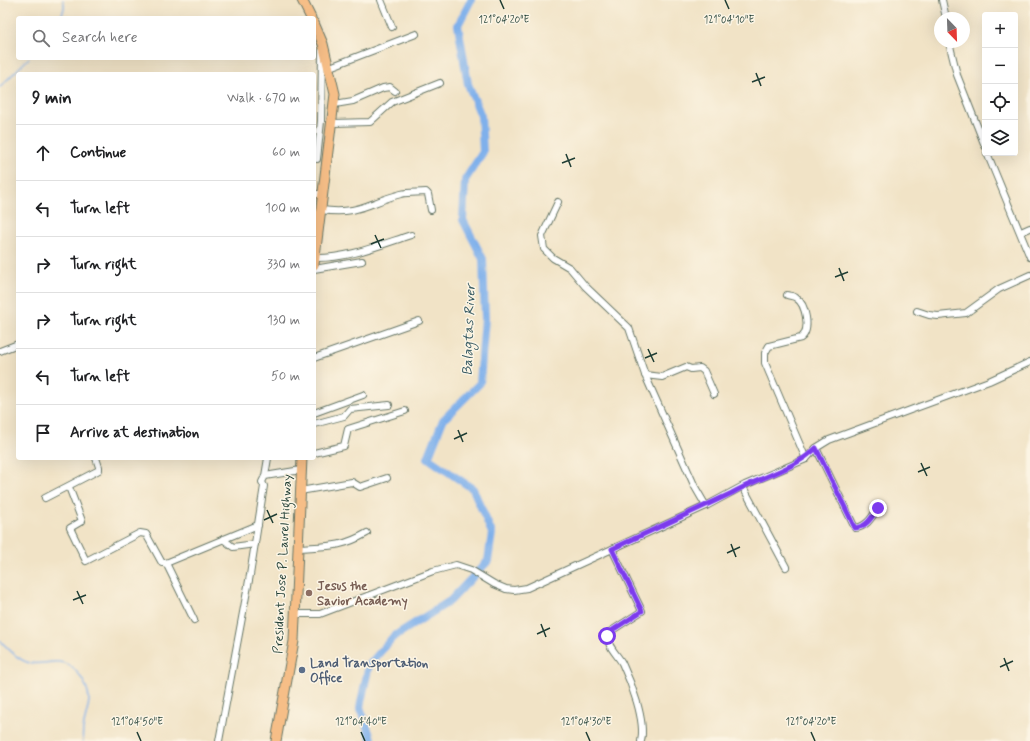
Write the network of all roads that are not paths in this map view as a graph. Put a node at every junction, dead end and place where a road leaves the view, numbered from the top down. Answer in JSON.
{"nodes":[{"id":1,"x":302,"y":0,"type":"edge"},
{"id":2,"x":381,"y":0,"type":"edge"},
{"id":3,"x":942,"y":0,"type":"edge"},
{"id":4,"x":945,"y":12,"type":"edge"},
{"id":5,"x":310,"y":16,"type":"edge"},
{"id":6,"x":392,"y":27,"type":"dead end"},
{"id":7,"x":316,"y":28,"type":"edge"},
{"id":8,"x":416,"y":34,"type":"dead end"},
{"id":9,"x":323,"y":44,"type":"junction"},
{"id":10,"x":950,"y":48,"type":"edge"},
{"id":11,"x":330,"y":67,"type":"junction"},
{"id":12,"x":440,"y":83,"type":"dead end"},
{"id":13,"x":395,"y":91,"type":"dead end"},
{"id":14,"x":335,"y":104,"type":"junction"},
{"id":15,"x":333,"y":123,"type":"junction"},
{"id":16,"x":982,"y":138,"type":"edge"},
{"id":17,"x":988,"y":156,"type":"edge"},
{"id":18,"x":317,"y":159,"type":"dead end"},
{"id":19,"x":319,"y":194,"type":"edge"},
{"id":20,"x":558,"y":202,"type":"dead end"},
{"id":21,"x":321,"y":210,"type":"junction"},
{"id":22,"x":431,"y":210,"type":"dead end"},
{"id":23,"x":1030,"y":228,"type":"edge"},
{"id":24,"x":1021,"y":232,"type":"junction"},
{"id":25,"x":411,"y":235,"type":"dead end"},
{"id":26,"x":316,"y":246,"type":"edge"},
{"id":27,"x":1030,"y":257,"type":"edge"},
{"id":28,"x":316,"y":260,"type":"edge"},
{"id":29,"x":362,"y":262,"type":"dead end"},
{"id":30,"x":316,"y":269,"type":"edge"},
{"id":31,"x":1030,"y":276,"type":"edge"},
{"id":32,"x":787,"y":295,"type":"dead end"},
{"id":33,"x":917,"y":311,"type":"dead end"},
{"id":34,"x":418,"y":321,"type":"dead end"},
{"id":35,"x":16,"y":345,"type":"edge"},
{"id":36,"x":0,"y":351,"type":"edge"},
{"id":37,"x":316,"y":357,"type":"edge"},
{"id":38,"x":1030,"y":362,"type":"edge"},
{"id":39,"x":645,"y":375,"type":"junction"},
{"id":40,"x":714,"y":394,"type":"dead end"},
{"id":41,"x":363,"y":395,"type":"dead end"},
{"id":42,"x":389,"y":405,"type":"dead end"},
{"id":43,"x":406,"y":411,"type":"dead end"},
{"id":44,"x":316,"y":412,"type":"edge"},
{"id":45,"x":316,"y":423,"type":"edge"},
{"id":46,"x":816,"y":448,"type":"junction"},
{"id":47,"x":316,"y":453,"type":"edge"},
{"id":48,"x":806,"y":459,"type":"junction"},
{"id":49,"x":97,"y":460,"type":"edge"},
{"id":50,"x":268,"y":460,"type":"edge"},
{"id":51,"x":302,"y":460,"type":"edge"},
{"id":52,"x":301,"y":470,"type":"junction"},
{"id":53,"x":265,"y":476,"type":"junction"},
{"id":54,"x":387,"y":478,"type":"dead end"},
{"id":55,"x":69,"y":487,"type":"junction"},
{"id":56,"x":743,"y":487,"type":"junction"},
{"id":57,"x":300,"y":490,"type":"junction"},
{"id":58,"x":45,"y":498,"type":"dead end"},
{"id":59,"x":706,"y":506,"type":"junction"},
{"id":60,"x":878,"y":508,"type":"dead end"},
{"id":61,"x":258,"y":525,"type":"junction"},
{"id":62,"x":367,"y":533,"type":"dead end"},
{"id":63,"x":223,"y":540,"type":"junction"},
{"id":64,"x":255,"y":544,"type":"junction"},
{"id":65,"x":298,"y":548,"type":"junction"},
{"id":66,"x":612,"y":549,"type":"junction"},
{"id":67,"x":166,"y":563,"type":"junction"},
{"id":68,"x":786,"y":567,"type":"dead end"},
{"id":69,"x":296,"y":614,"type":"junction"},
{"id":70,"x":194,"y":620,"type":"dead end"},
{"id":71,"x":219,"y":741,"type":"edge"},
{"id":72,"x":276,"y":741,"type":"edge"},
{"id":73,"x":641,"y":741,"type":"edge"}],
"edges":[{"from":1,"to":5,"type":"highway"},
{"from":2,"to":6,"type":"street"},
{"from":3,"to":4,"type":"street"},
{"from":7,"to":9,"type":"highway"},
{"from":8,"to":11,"type":"street"},
{"from":9,"to":11,"type":"highway"},
{"from":9,"to":18,"type":"street"},
{"from":10,"to":16,"type":"street"},
{"from":11,"to":14,"type":"highway"},
{"from":12,"to":15,"type":"street"},
{"from":13,"to":14,"type":"street"},
{"from":14,"to":15,"type":"highway"},
{"from":15,"to":19,"type":"highway"},
{"from":17,"to":24,"type":"street"},
{"from":19,"to":21,"type":"highway"},
{"from":20,"to":39,"type":"street"},
{"from":21,"to":22,"type":"street"},
{"from":21,"to":26,"type":"highway"},
{"from":23,"to":24,"type":"street"},
{"from":24,"to":27,"type":"street"},
{"from":25,"to":28,"type":"street"},
{"from":29,"to":30,"type":"street"},
{"from":31,"to":33,"type":"street"},
{"from":32,"to":48,"type":"street"},
{"from":34,"to":37,"type":"street"},
{"from":35,"to":36,"type":"street"},
{"from":38,"to":46,"type":"street"},
{"from":39,"to":40,"type":"street"},
{"from":39,"to":59,"type":"street"},
{"from":41,"to":44,"type":"street"},
{"from":42,"to":45,"type":"street"},
{"from":43,"to":47,"type":"street"},
{"from":46,"to":48,"type":"street"},
{"from":46,"to":60,"type":"street"},
{"from":48,"to":56,"type":"street"},
{"from":49,"to":55,"type":"street"},
{"from":50,"to":53,"type":"street"},
{"from":51,"to":52,"type":"highway","name":"President Jose P. Laurel Highway"},
{"from":52,"to":53,"type":"street"},
{"from":52,"to":57,"type":"highway","name":"President Jose P. Laurel Highway"},
{"from":53,"to":61,"type":"street"},
{"from":54,"to":57,"type":"street"},
{"from":55,"to":58,"type":"street"},
{"from":55,"to":67,"type":"street"},
{"from":56,"to":59,"type":"street"},
{"from":56,"to":68,"type":"street"},
{"from":57,"to":65,"type":"highway","name":"President Jose P. Laurel Highway"},
{"from":59,"to":66,"type":"street"},
{"from":61,"to":63,"type":"street"},
{"from":61,"to":64,"type":"street"},
{"from":62,"to":65,"type":"street"},
{"from":63,"to":64,"type":"street"},
{"from":63,"to":67,"type":"street"},
{"from":64,"to":71,"type":"street"},
{"from":65,"to":69,"type":"highway","name":"President Jose P. Laurel Highway"},
{"from":66,"to":69,"type":"street"},
{"from":66,"to":73,"type":"street"},
{"from":67,"to":70,"type":"street"},
{"from":69,"to":72,"type":"highway","name":"President Jose P. Laurel Highway"}]}
